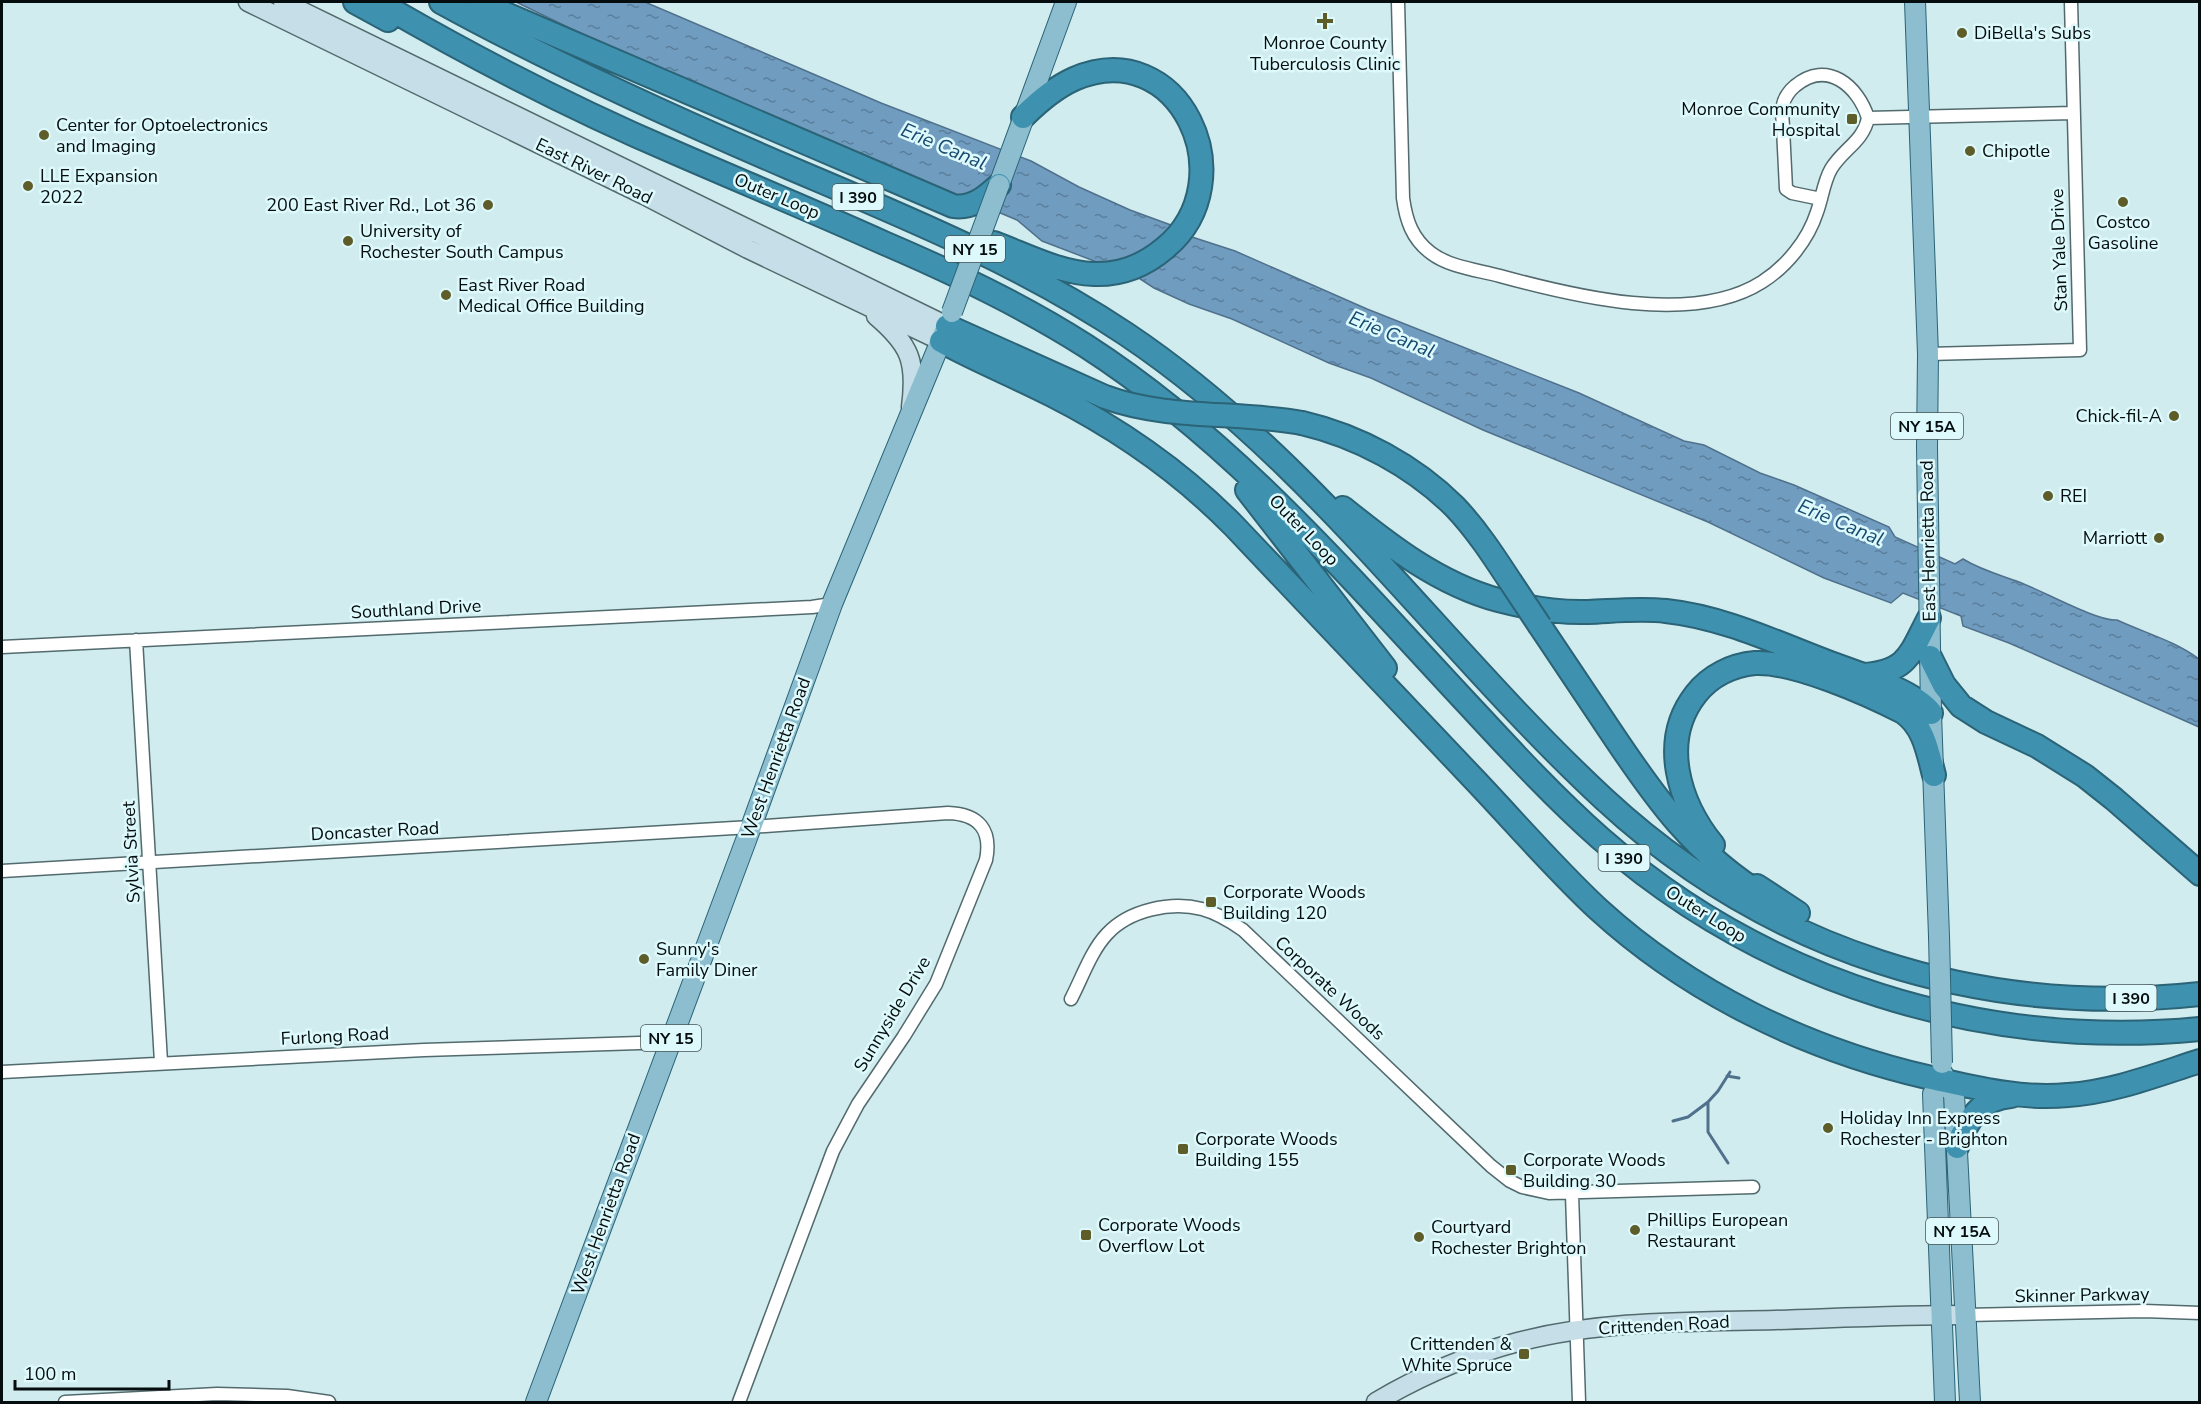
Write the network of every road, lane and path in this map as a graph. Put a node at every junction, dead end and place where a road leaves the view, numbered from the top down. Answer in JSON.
{"nodes":[{"id":1,"x":248,"y":2,"type":"edge"},
{"id":2,"x":284,"y":2,"type":"edge"},
{"id":3,"x":355,"y":2,"type":"edge"},
{"id":4,"x":378,"y":2,"type":"edge"},
{"id":5,"x":441,"y":2,"type":"edge"},
{"id":6,"x":478,"y":2,"type":"edge"},
{"id":7,"x":1066,"y":2,"type":"edge"},
{"id":8,"x":1398,"y":2,"type":"edge"},
{"id":9,"x":1915,"y":2,"type":"edge"},
{"id":10,"x":2071,"y":2,"type":"edge"},
{"id":11,"x":569,"y":104,"type":"junction"},
{"id":12,"x":2073,"y":113,"type":"junction"},
{"id":13,"x":1023,"y":117,"type":"junction"},
{"id":14,"x":1921,"y":117,"type":"junction"},
{"id":15,"x":1868,"y":118,"type":"junction"},
{"id":16,"x":812,"y":177,"type":"junction"},
{"id":17,"x":999,"y":184,"type":"junction"},
{"id":18,"x":1821,"y":199,"type":"junction"},
{"id":19,"x":847,"y":296,"type":"junction"},
{"id":20,"x":946,"y":326,"type":"junction"},
{"id":21,"x":1928,"y":354,"type":"junction"},
{"id":22,"x":909,"y":415,"type":"junction"},
{"id":23,"x":1191,"y":422,"type":"junction"},
{"id":24,"x":1251,"y":433,"type":"junction"},
{"id":25,"x":832,"y":604,"type":"junction"},
{"id":26,"x":1929,"y":618,"type":"joint"},
{"id":27,"x":136,"y":640,"type":"junction"},
{"id":28,"x":2,"y":646,"type":"edge"},
{"id":29,"x":1921,"y":654,"type":"junction"},
{"id":30,"x":1863,"y":675,"type":"junction"},
{"id":31,"x":1931,"y":713,"type":"junction"},
{"id":32,"x":1934,"y":775,"type":"junction"},
{"id":33,"x":1471,"y":776,"type":"junction"},
{"id":34,"x":751,"y":827,"type":"junction"},
{"id":35,"x":149,"y":862,"type":"junction"},
{"id":36,"x":2,"y":871,"type":"edge"},
{"id":37,"x":2199,"y":874,"type":"edge"},
{"id":38,"x":1798,"y":913,"type":"junction"},
{"id":39,"x":2199,"y":994,"type":"edge"},
{"id":40,"x":2062,"y":997,"type":"junction"},
{"id":41,"x":1071,"y":999,"type":"dead end"},
{"id":42,"x":2199,"y":1029,"type":"edge"},
{"id":43,"x":670,"y":1042,"type":"junction"},
{"id":44,"x":2199,"y":1061,"type":"edge"},
{"id":45,"x":162,"y":1062,"type":"junction"},
{"id":46,"x":1943,"y":1071,"type":"junction"},
{"id":47,"x":2,"y":1072,"type":"edge"},
{"id":48,"x":2035,"y":1096,"type":"junction"},
{"id":49,"x":1957,"y":1147,"type":"junction"},
{"id":50,"x":1753,"y":1187,"type":"dead end"},
{"id":51,"x":1572,"y":1194,"type":"junction"},
{"id":52,"x":2199,"y":1313,"type":"edge"},
{"id":53,"x":1941,"y":1315,"type":"junction"},
{"id":54,"x":1966,"y":1315,"type":"junction"},
{"id":55,"x":1576,"y":1330,"type":"junction"},
{"id":56,"x":65,"y":1402,"type":"edge"},
{"id":57,"x":328,"y":1402,"type":"edge"},
{"id":58,"x":536,"y":1402,"type":"edge"},
{"id":59,"x":739,"y":1402,"type":"edge"},
{"id":60,"x":1376,"y":1402,"type":"edge"},
{"id":61,"x":1579,"y":1402,"type":"edge"},
{"id":62,"x":1945,"y":1402,"type":"edge"},
{"id":63,"x":1970,"y":1402,"type":"edge"}],
"edges":[{"from":1,"to":19,"type":"street","name":"East River Road"},
{"from":2,"to":20,"type":"street","name":"East River Road"},
{"from":3,"to":11,"type":"highway"},
{"from":4,"to":11,"type":"highway","name":"Outer Loop","number":"I 390"},
{"from":5,"to":16,"type":"highway","name":"Outer Loop","number":"I 390"},
{"from":6,"to":17,"type":"highway"},
{"from":7,"to":13,"type":"main road","number":"NY 15"},
{"from":8,"to":18,"type":"street"},
{"from":9,"to":14,"type":"main road","name":"East Henrietta Road","number":"NY 15A"},
{"from":10,"to":12,"type":"street","name":"Stan Yale Drive"},
{"from":11,"to":23,"type":"highway","name":"Outer Loop","number":"I 390"},
{"from":12,"to":14,"type":"street"},
{"from":12,"to":21,"type":"street","name":"Stan Yale Drive"},
{"from":13,"to":16,"type":"highway"},
{"from":13,"to":17,"type":"main road","name":"West Henrietta Road","number":"NY 15"},
{"from":14,"to":15,"type":"street"},
{"from":14,"to":21,"type":"main road","name":"East Henrietta Road","number":"NY 15A"},
{"from":15,"to":18,"type":"street"},
{"from":15,"to":18,"type":"street"},
{"from":16,"to":24,"type":"highway","name":"Outer Loop","number":"I 390"},
{"from":17,"to":20,"type":"main road","name":"West Henrietta Road","number":"NY 15","bridge":true},
{"from":19,"to":20,"type":"street","name":"East River Road"},
{"from":19,"to":22,"type":"street"},
{"from":20,"to":22,"type":"main road","name":"West Henrietta Road","number":"NY 15"},
{"from":20,"to":33,"type":"highway"},
{"from":20,"to":38,"type":"highway","bridge":true},
{"from":21,"to":26,"type":"main road","name":"East Henrietta Road","number":"NY 15A"},
{"from":22,"to":25,"type":"main road","name":"West Henrietta Road","number":"NY 15"},
{"from":23,"to":33,"type":"highway"},
{"from":23,"to":42,"type":"highway","name":"Outer Loop","number":"I 390"},
{"from":24,"to":30,"type":"highway"},
{"from":24,"to":40,"type":"highway","name":"Outer Loop","number":"I 390"},
{"from":25,"to":27,"type":"street","name":"Southland Drive"},
{"from":25,"to":34,"type":"main road","name":"West Henrietta Road","number":"NY 15"},
{"from":26,"to":29,"type":"highway"},
{"from":27,"to":28,"type":"street","name":"Southland Drive"},
{"from":27,"to":35,"type":"street","name":"Sylvia Street"},
{"from":29,"to":30,"type":"highway"},
{"from":29,"to":31,"type":"main road","number":"NY 15A"},
{"from":29,"to":37,"type":"highway"},
{"from":30,"to":31,"type":"highway"},
{"from":31,"to":32,"type":"main road","number":"NY 15A"},
{"from":32,"to":38,"type":"highway"},
{"from":32,"to":46,"type":"main road","number":"NY 15A","bridge":true},
{"from":33,"to":46,"type":"highway"},
{"from":34,"to":35,"type":"street","name":"Doncaster Road"},
{"from":34,"to":43,"type":"main road","name":"West Henrietta Road","number":"NY 15"},
{"from":34,"to":59,"type":"street","name":"Sunnyside Drive"},
{"from":35,"to":36,"type":"street","name":"Doncaster Road"},
{"from":35,"to":45,"type":"street","name":"Sylvia Street"},
{"from":38,"to":40,"type":"highway"},
{"from":39,"to":40,"type":"highway","name":"Outer Loop","number":"I 390"},
{"from":41,"to":51,"type":"street","name":"Corporate Woods"},
{"from":43,"to":45,"type":"street","name":"Furlong Road"},
{"from":43,"to":58,"type":"main road","name":"West Henrietta Road","number":"NY 15"},
{"from":44,"to":48,"type":"highway"},
{"from":45,"to":47,"type":"street","name":"Furlong Road"},
{"from":46,"to":48,"type":"highway"},
{"from":46,"to":49,"type":"main road"},
{"from":46,"to":53,"type":"main road","number":"NY 15A"},
{"from":48,"to":49,"type":"highway"},
{"from":49,"to":54,"type":"main road","number":"NY 15A"},
{"from":50,"to":51,"type":"street","name":"Corporate Woods"},
{"from":51,"to":55,"type":"street"},
{"from":52,"to":54,"type":"street","name":"Skinner Parkway"},
{"from":53,"to":54,"type":"street","name":"Crittenden Road"},
{"from":53,"to":55,"type":"street","name":"Crittenden Road"},
{"from":53,"to":62,"type":"main road","number":"NY 15A"},
{"from":54,"to":63,"type":"main road","number":"NY 15A"},
{"from":55,"to":60,"type":"street","name":"Crittenden Road"},
{"from":55,"to":61,"type":"street"},
{"from":56,"to":57,"type":"street"}]}
